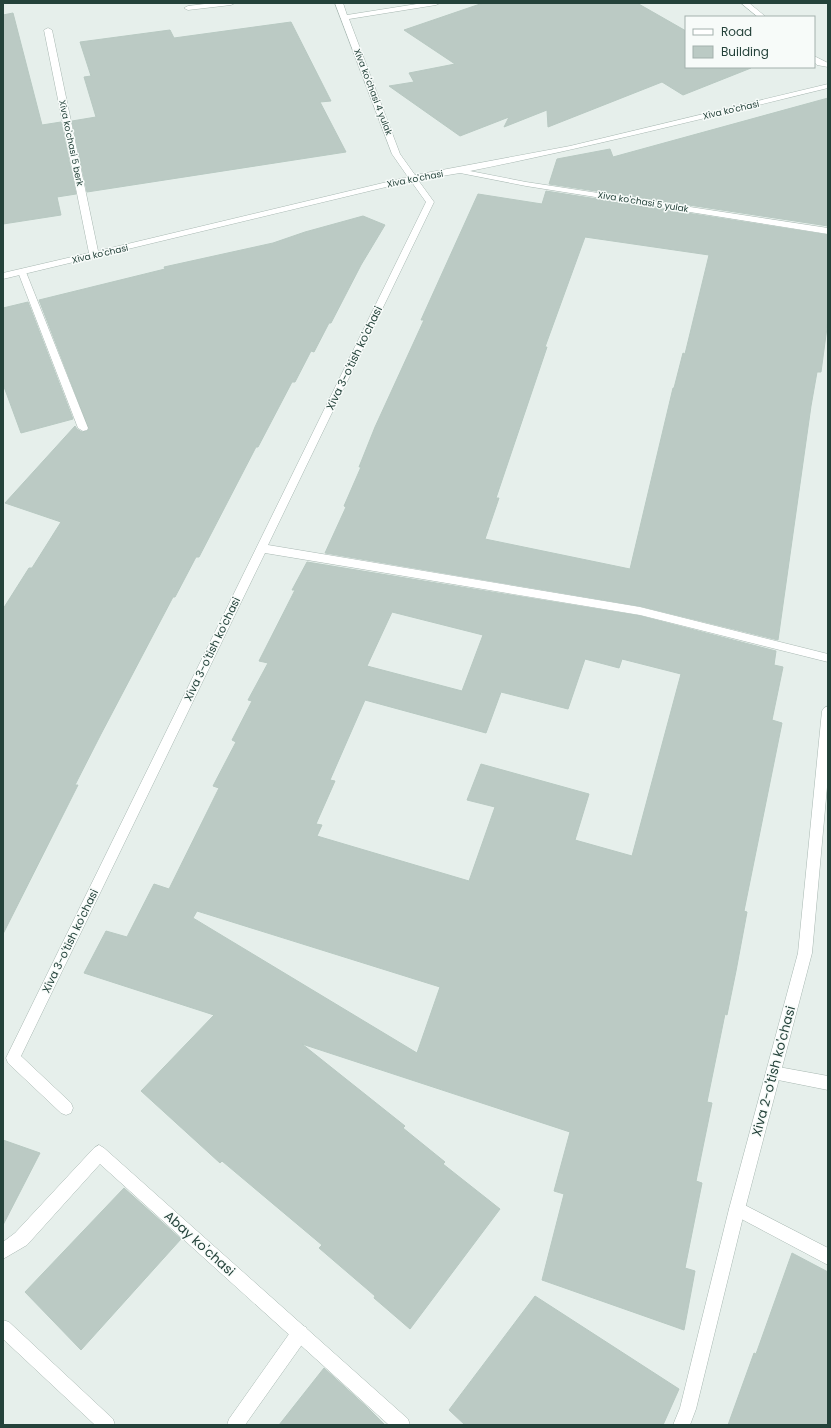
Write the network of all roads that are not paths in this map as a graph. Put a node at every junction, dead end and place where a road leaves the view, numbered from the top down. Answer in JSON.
{"nodes":[{"id":1,"x":232,"y":3,"type":"edge"},
{"id":2,"x":338,"y":3,"type":"edge"},
{"id":3,"x":436,"y":3,"type":"edge"},
{"id":4,"x":745,"y":3,"type":"edge"},
{"id":5,"x":188,"y":8,"type":"dead end"},
{"id":6,"x":761,"y":16,"type":"edge"},
{"id":7,"x":344,"y":18,"type":"junction"},
{"id":8,"x":48,"y":30,"type":"dead end"},
{"id":9,"x":815,"y":59,"type":"edge"},
{"id":10,"x":828,"y":65,"type":"edge"},
{"id":11,"x":828,"y":86,"type":"edge"},
{"id":12,"x":459,"y":171,"type":"junction"},
{"id":13,"x":414,"y":178,"type":"junction"},
{"id":14,"x":828,"y":231,"type":"edge"},
{"id":15,"x":94,"y":256,"type":"junction"},
{"id":16,"x":22,"y":272,"type":"junction"},
{"id":17,"x":3,"y":276,"type":"edge"},
{"id":18,"x":83,"y":428,"type":"dead end"},
{"id":19,"x":261,"y":548,"type":"junction"},
{"id":20,"x":828,"y":658,"type":"edge"},
{"id":21,"x":828,"y":710,"type":"edge"},
{"id":22,"x":773,"y":1073,"type":"junction"},
{"id":23,"x":828,"y":1083,"type":"edge"},
{"id":24,"x":66,"y":1108,"type":"dead end"},
{"id":25,"x":737,"y":1209,"type":"junction"},
{"id":26,"x":3,"y":1252,"type":"edge"},
{"id":27,"x":828,"y":1257,"type":"edge"},
{"id":28,"x":3,"y":1328,"type":"edge"},
{"id":29,"x":300,"y":1334,"type":"junction"},
{"id":30,"x":106,"y":1425,"type":"edge"},
{"id":31,"x":235,"y":1425,"type":"edge"},
{"id":32,"x":402,"y":1425,"type":"edge"},
{"id":33,"x":681,"y":1425,"type":"edge"}],
"edges":[{"from":1,"to":5,"type":"street"},
{"from":2,"to":7,"type":"street","name":"Xiva ko'chasi 4 yulak"},
{"from":3,"to":7,"type":"street"},
{"from":4,"to":6,"type":"street"},
{"from":7,"to":13,"type":"street","name":"Xiva ko'chasi 4 yulak"},
{"from":8,"to":15,"type":"street","name":"Xiva ko'chasi 5 berk"},
{"from":9,"to":10,"type":"street"},
{"from":11,"to":12,"type":"street","name":"Xiva ko'chasi"},
{"from":12,"to":13,"type":"street","name":"Xiva ko'chasi"},
{"from":12,"to":14,"type":"street","name":"Xiva ko'chasi 5 yulak"},
{"from":13,"to":15,"type":"street","name":"Xiva ko'chasi"},
{"from":13,"to":19,"type":"street","name":"Xiva 3-o'tish ko'chasi"},
{"from":15,"to":16,"type":"street","name":"Xiva ko'chasi"},
{"from":16,"to":17,"type":"street","name":"Xiva ko'chasi"},
{"from":16,"to":18,"type":"street"},
{"from":19,"to":20,"type":"street"},
{"from":19,"to":24,"type":"street","name":"Xiva 3-o'tish ko'chasi"},
{"from":21,"to":22,"type":"street","name":"Xiva 2-o'tish ko'chasi"},
{"from":22,"to":23,"type":"street"},
{"from":22,"to":25,"type":"street","name":"Xiva 2-o'tish ko'chasi"},
{"from":25,"to":27,"type":"street"},
{"from":25,"to":33,"type":"street","name":"Xiva 2-o'tish ko'chasi"},
{"from":26,"to":29,"type":"street","name":"Abay ko'chasi"},
{"from":28,"to":30,"type":"street"},
{"from":29,"to":31,"type":"street"},
{"from":29,"to":32,"type":"street","name":"Abay ko'chasi"}]}
